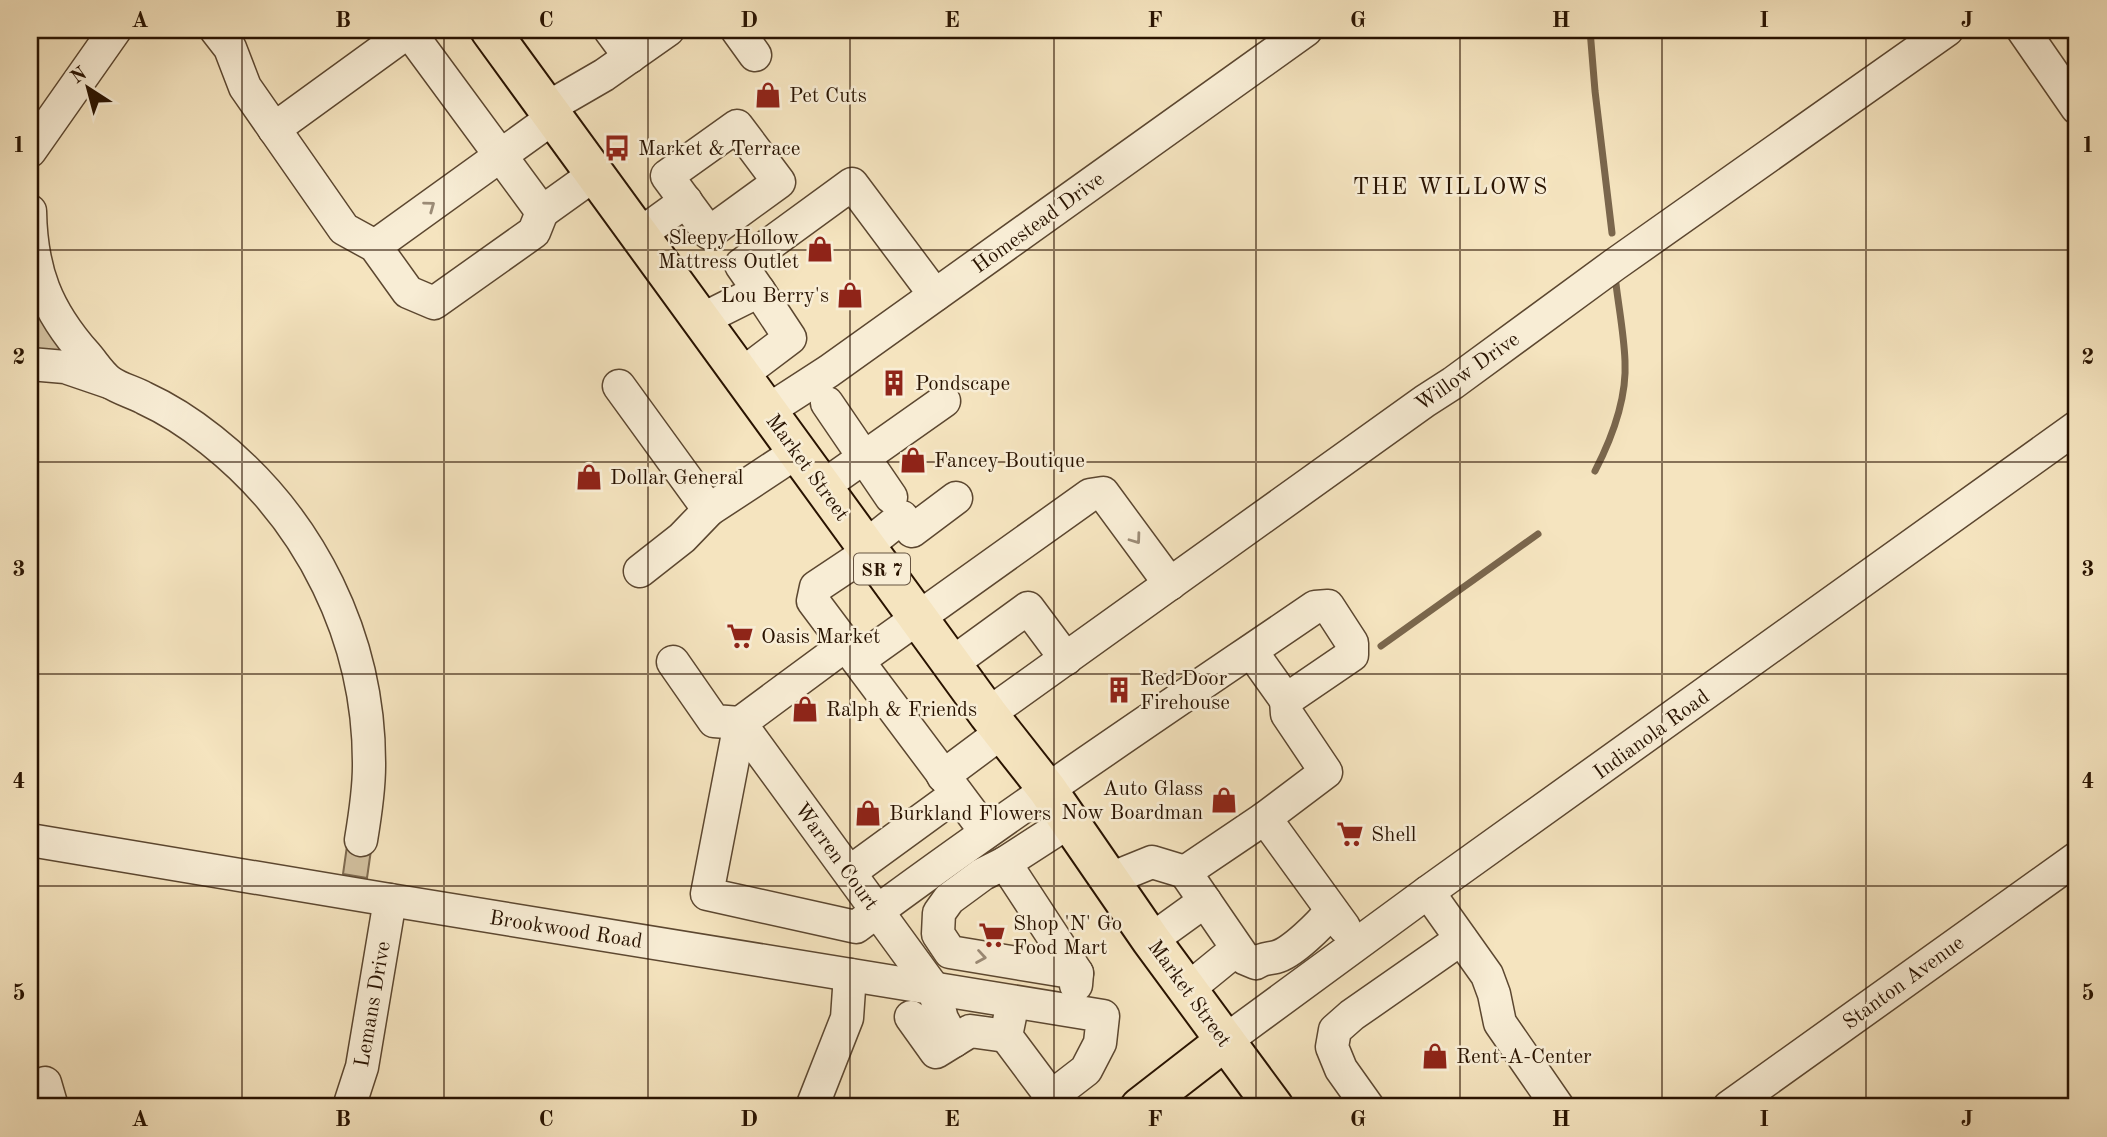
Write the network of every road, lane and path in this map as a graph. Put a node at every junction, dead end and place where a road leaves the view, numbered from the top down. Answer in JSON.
{"nodes":[{"id":1,"x":115,"y":30,"type":"edge"},
{"id":2,"x":216,"y":30,"type":"edge"},
{"id":3,"x":490,"y":30,"type":"edge"},
{"id":4,"x":611,"y":30,"type":"edge"},
{"id":5,"x":668,"y":30,"type":"edge"},
{"id":6,"x":737,"y":30,"type":"edge"},
{"id":7,"x":1306,"y":30,"type":"edge"},
{"id":8,"x":1947,"y":30,"type":"edge"},
{"id":9,"x":2023,"y":30,"type":"edge"},
{"id":10,"x":420,"y":34,"type":"edge"},
{"id":11,"x":755,"y":55,"type":"dead end"},
{"id":12,"x":630,"y":57,"type":"junction"},
{"id":13,"x":2077,"y":108,"type":"edge"},
{"id":14,"x":550,"y":112,"type":"junction"},
{"id":15,"x":274,"y":129,"type":"junction"},
{"id":16,"x":30,"y":151,"type":"edge"},
{"id":17,"x":501,"y":155,"type":"junction"},
{"id":18,"x":595,"y":174,"type":"junction"},
{"id":19,"x":686,"y":201,"type":"dead end"},
{"id":20,"x":30,"y":211,"type":"edge"},
{"id":21,"x":542,"y":212,"type":"junction"},
{"id":22,"x":639,"y":235,"type":"junction"},
{"id":23,"x":375,"y":246,"type":"junction"},
{"id":24,"x":759,"y":291,"type":"junction"},
{"id":25,"x":935,"y":295,"type":"junction"},
{"id":26,"x":701,"y":320,"type":"junction"},
{"id":27,"x":30,"y":364,"type":"edge"},
{"id":28,"x":741,"y":374,"type":"junction"},
{"id":29,"x":109,"y":382,"type":"junction"},
{"id":30,"x":619,"y":386,"type":"dead end"},
{"id":31,"x":944,"y":401,"type":"dead end"},
{"id":32,"x":827,"y":403,"type":"dead end"},
{"id":33,"x":767,"y":411,"type":"junction"},
{"id":34,"x":2077,"y":427,"type":"edge"},
{"id":35,"x":797,"y":452,"type":"junction"},
{"id":36,"x":864,"y":458,"type":"junction"},
{"id":37,"x":822,"y":487,"type":"junction"},
{"id":38,"x":891,"y":497,"type":"dead end"},
{"id":39,"x":956,"y":498,"type":"dead end"},
{"id":40,"x":709,"y":510,"type":"junction"},
{"id":41,"x":868,"y":549,"type":"junction"},
{"id":42,"x":640,"y":571,"type":"dead end"},
{"id":43,"x":1170,"y":584,"type":"junction"},
{"id":44,"x":918,"y":618,"type":"junction"},
{"id":45,"x":1251,"y":651,"type":"junction"},
{"id":46,"x":853,"y":652,"type":"junction"},
{"id":47,"x":1066,"y":659,"type":"junction"},
{"id":48,"x":673,"y":662,"type":"dead end"},
{"id":49,"x":951,"y":664,"type":"junction"},
{"id":50,"x":1286,"y":700,"type":"junction"},
{"id":51,"x":740,"y":723,"type":"junction"},
{"id":52,"x":995,"y":723,"type":"junction"},
{"id":53,"x":950,"y":785,"type":"junction"},
{"id":54,"x":1047,"y":789,"type":"junction"},
{"id":55,"x":1265,"y":818,"type":"junction"},
{"id":56,"x":1070,"y":821,"type":"junction"},
{"id":57,"x":986,"y":832,"type":"junction"},
{"id":58,"x":30,"y":840,"type":"edge"},
{"id":59,"x":362,"y":840,"type":"dead end"},
{"id":60,"x":950,"y":858,"type":"junction"},
{"id":61,"x":2077,"y":858,"type":"edge"},
{"id":62,"x":1005,"y":863,"type":"junction"},
{"id":63,"x":849,"y":872,"type":"junction"},
{"id":64,"x":1185,"y":872,"type":"junction"},
{"id":65,"x":1110,"y":879,"type":"junction"},
{"id":66,"x":971,"y":883,"type":"junction"},
{"id":67,"x":1428,"y":892,"type":"junction"},
{"id":68,"x":390,"y":900,"type":"junction"},
{"id":69,"x":1205,"y":901,"type":"junction"},
{"id":70,"x":878,"y":911,"type":"junction"},
{"id":71,"x":1331,"y":911,"type":"junction"},
{"id":72,"x":1461,"y":939,"type":"junction"},
{"id":73,"x":1151,"y":940,"type":"junction"},
{"id":74,"x":1358,"y":945,"type":"junction"},
{"id":75,"x":1258,"y":960,"type":"junction"},
{"id":76,"x":1077,"y":973,"type":"junction"},
{"id":77,"x":850,"y":975,"type":"junction"},
{"id":78,"x":934,"y":989,"type":"junction"},
{"id":79,"x":1188,"y":989,"type":"junction"},
{"id":80,"x":1013,"y":1002,"type":"junction"},
{"id":81,"x":1088,"y":1014,"type":"junction"},
{"id":82,"x":911,"y":1017,"type":"dead end"},
{"id":83,"x":1006,"y":1036,"type":"junction"},
{"id":84,"x":954,"y":1041,"type":"junction"},
{"id":85,"x":1225,"y":1041,"type":"junction"},
{"id":86,"x":1055,"y":1102,"type":"edge"},
{"id":87,"x":1152,"y":1104,"type":"edge"},
{"id":88,"x":349,"y":1107,"type":"edge"},
{"id":89,"x":812,"y":1107,"type":"edge"},
{"id":90,"x":1274,"y":1107,"type":"edge"},
{"id":91,"x":1368,"y":1107,"type":"edge"},
{"id":92,"x":1558,"y":1107,"type":"edge"},
{"id":93,"x":1729,"y":1107,"type":"edge"}],
"edges":[{"from":1,"to":16,"type":"street"},
{"from":2,"to":15,"type":"street"},
{"from":3,"to":14,"type":"main road","name":"Market Street","number":"SR 7"},
{"from":4,"to":12,"type":"street"},
{"from":5,"to":12,"type":"street"},
{"from":6,"to":11,"type":"street"},
{"from":7,"to":25,"type":"street","name":"Homestead Drive"},
{"from":8,"to":43,"type":"street","name":"Willow Drive"},
{"from":9,"to":13,"type":"street"},
{"from":10,"to":15,"type":"street"},
{"from":10,"to":17,"type":"street"},
{"from":12,"to":14,"type":"street"},
{"from":14,"to":17,"type":"street"},
{"from":14,"to":18,"type":"main road","name":"Market Street","number":"SR 7"},
{"from":15,"to":23,"type":"street"},
{"from":17,"to":21,"type":"street"},
{"from":23,"to":17,"type":"street","one_way":true},
{"from":18,"to":21,"type":"street"},
{"from":18,"to":22,"type":"main road","name":"Market Street","number":"SR 7"},
{"from":19,"to":22,"type":"street"},
{"from":20,"to":29,"type":"street"},
{"from":21,"to":23,"type":"street"},
{"from":22,"to":26,"type":"main road","name":"Market Street","number":"SR 7"},
{"from":24,"to":25,"type":"street"},
{"from":24,"to":26,"type":"street"},
{"from":24,"to":28,"type":"street"},
{"from":25,"to":33,"type":"street","name":"Homestead Drive"},
{"from":26,"to":28,"type":"main road","name":"Market Street","number":"SR 7"},
{"from":27,"to":29,"type":"street"},
{"from":28,"to":33,"type":"main road","name":"Market Street","number":"SR 7"},
{"from":29,"to":59,"type":"street"},
{"from":30,"to":40,"type":"street"},
{"from":31,"to":36,"type":"street"},
{"from":32,"to":36,"type":"street"},
{"from":33,"to":35,"type":"main road","name":"Market Street","number":"SR 7"},
{"from":34,"to":67,"type":"street","name":"Indianola Road"},
{"from":35,"to":37,"type":"main road","name":"Market Street","number":"SR 7"},
{"from":35,"to":40,"type":"street"},
{"from":36,"to":37,"type":"street"},
{"from":36,"to":38,"type":"street"},
{"from":37,"to":41,"type":"main road","name":"Market Street","number":"SR 7"},
{"from":39,"to":41,"type":"street"},
{"from":40,"to":42,"type":"street"},
{"from":41,"to":44,"type":"main road","name":"Market Street","number":"SR 7"},
{"from":41,"to":46,"type":"street"},
{"from":44,"to":43,"type":"street","one_way":true},
{"from":43,"to":47,"type":"street","name":"Willow Drive"},
{"from":44,"to":46,"type":"street"},
{"from":44,"to":49,"type":"main road","name":"Market Street","number":"SR 7"},
{"from":45,"to":50,"type":"street"},
{"from":45,"to":50,"type":"street"},
{"from":45,"to":54,"type":"street"},
{"from":46,"to":51,"type":"street"},
{"from":46,"to":53,"type":"street"},
{"from":47,"to":49,"type":"street"},
{"from":47,"to":52,"type":"street","name":"Willow Drive"},
{"from":48,"to":51,"type":"street"},
{"from":49,"to":52,"type":"main road","name":"Market Street","number":"SR 7"},
{"from":50,"to":55,"type":"street"},
{"from":51,"to":63,"type":"street","name":"Warren Court"},
{"from":51,"to":70,"type":"street"},
{"from":52,"to":53,"type":"street","name":"Willow Drive"},
{"from":52,"to":54,"type":"main road","name":"Market Street","number":"SR 7"},
{"from":53,"to":57,"type":"street"},
{"from":53,"to":63,"type":"street","name":"Willow Drive"},
{"from":54,"to":56,"type":"main road","name":"Market Street","number":"SR 7"},
{"from":54,"to":57,"type":"street"},
{"from":55,"to":64,"type":"street"},
{"from":55,"to":71,"type":"street"},
{"from":56,"to":62,"type":"street"},
{"from":56,"to":65,"type":"main road","name":"Market Street","number":"SR 7"},
{"from":57,"to":60,"type":"street"},
{"from":58,"to":68,"type":"street","name":"Brookwood Road"},
{"from":60,"to":66,"type":"street"},
{"from":60,"to":70,"type":"street"},
{"from":61,"to":93,"type":"street","name":"Stanton Avenue"},
{"from":62,"to":66,"type":"street"},
{"from":62,"to":76,"type":"street"},
{"from":63,"to":70,"type":"street","name":"Warren Court"},
{"from":64,"to":65,"type":"street"},
{"from":64,"to":69,"type":"street"},
{"from":65,"to":73,"type":"main road","name":"Market Street","number":"SR 7"},
{"from":66,"to":76,"type":"street","one_way":true},
{"from":67,"to":72,"type":"street"},
{"from":67,"to":74,"type":"street","name":"Indianola Road"},
{"from":68,"to":77,"type":"street","name":"Brookwood Road"},
{"from":68,"to":88,"type":"street","name":"Lemans Drive"},
{"from":69,"to":73,"type":"street"},
{"from":69,"to":75,"type":"street"},
{"from":70,"to":78,"type":"street","name":"Warren Court"},
{"from":71,"to":74,"type":"street"},
{"from":71,"to":75,"type":"street"},
{"from":72,"to":91,"type":"street"},
{"from":72,"to":92,"type":"street"},
{"from":73,"to":79,"type":"main road","name":"Market Street","number":"SR 7"},
{"from":74,"to":85,"type":"street","name":"Indianola Road"},
{"from":75,"to":79,"type":"street"},
{"from":76,"to":81,"type":"street"},
{"from":77,"to":78,"type":"street","name":"Brookwood Road"},
{"from":77,"to":89,"type":"street"},
{"from":78,"to":80,"type":"street","name":"Brookwood Road"},
{"from":78,"to":84,"type":"street","name":"Warren Court"},
{"from":79,"to":85,"type":"main road","name":"Market Street","number":"SR 7"},
{"from":80,"to":81,"type":"street","name":"Brookwood Road"},
{"from":80,"to":83,"type":"street"},
{"from":81,"to":86,"type":"street"},
{"from":82,"to":84,"type":"street"},
{"from":83,"to":84,"type":"street"},
{"from":83,"to":86,"type":"street"},
{"from":85,"to":87,"type":"main road"},
{"from":85,"to":90,"type":"main road","name":"Market Street","number":"SR 7"}]}
